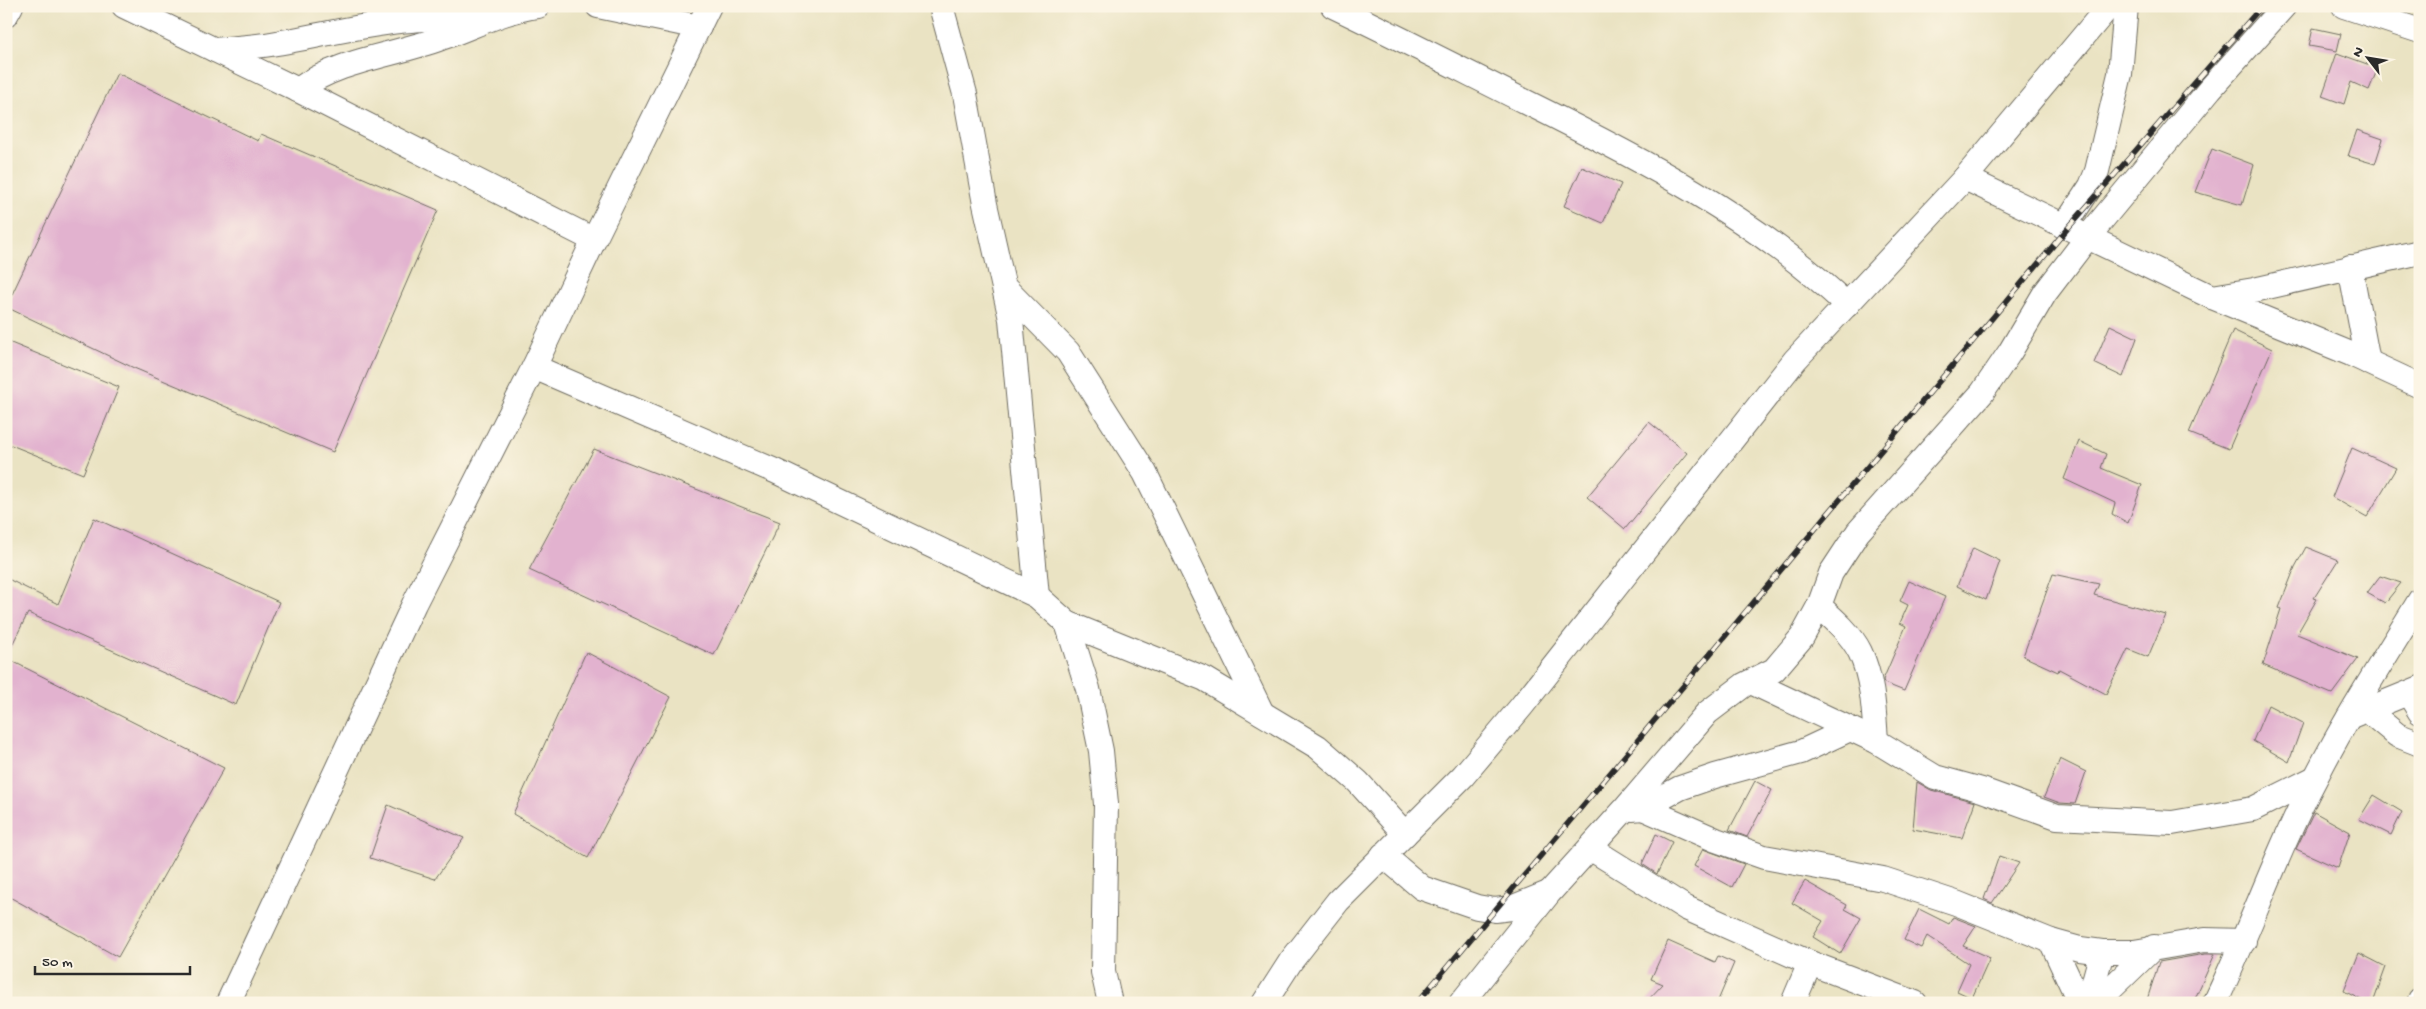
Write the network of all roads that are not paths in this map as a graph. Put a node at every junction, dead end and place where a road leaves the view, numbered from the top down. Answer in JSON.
{"nodes":[{"id":1,"x":11,"y":6,"type":"edge"},
{"id":2,"x":124,"y":6,"type":"edge"},
{"id":3,"x":538,"y":6,"type":"edge"},
{"id":4,"x":598,"y":6,"type":"edge"},
{"id":5,"x":941,"y":6,"type":"edge"},
{"id":6,"x":1333,"y":6,"type":"edge"},
{"id":7,"x":2109,"y":6,"type":"edge"},
{"id":8,"x":2126,"y":6,"type":"edge"},
{"id":9,"x":2284,"y":6,"type":"edge"},
{"id":10,"x":2344,"y":6,"type":"edge"},
{"id":11,"x":6,"y":15,"type":"edge"},
{"id":12,"x":704,"y":16,"type":"edge"},
{"id":13,"x":482,"y":21,"type":"junction"},
{"id":14,"x":2420,"y":31,"type":"edge"},
{"id":15,"x":215,"y":50,"type":"junction"},
{"id":16,"x":298,"y":90,"type":"junction"},
{"id":17,"x":1964,"y":178,"type":"junction"},
{"id":18,"x":2064,"y":227,"type":"junction"},
{"id":19,"x":2087,"y":238,"type":"junction"},
{"id":20,"x":594,"y":240,"type":"junction"},
{"id":21,"x":2420,"y":252,"type":"edge"},
{"id":22,"x":2350,"y":267,"type":"junction"},
{"id":23,"x":1005,"y":288,"type":"junction"},
{"id":24,"x":2212,"y":297,"type":"junction"},
{"id":25,"x":1847,"y":305,"type":"junction"},
{"id":26,"x":2368,"y":362,"type":"junction"},
{"id":27,"x":534,"y":367,"type":"junction"},
{"id":28,"x":2420,"y":386,"type":"edge"},
{"id":29,"x":1037,"y":596,"type":"junction"},
{"id":30,"x":2420,"y":600,"type":"edge"},
{"id":31,"x":1818,"y":606,"type":"junction"},
{"id":32,"x":1067,"y":623,"type":"junction"},
{"id":33,"x":1751,"y":682,"type":"junction"},
{"id":34,"x":2416,"y":698,"type":"edge"},
{"id":35,"x":1262,"y":713,"type":"junction"},
{"id":36,"x":2358,"y":714,"type":"junction"},
{"id":37,"x":1850,"y":729,"type":"junction"},
{"id":38,"x":1876,"y":741,"type":"junction"},
{"id":39,"x":2420,"y":744,"type":"edge"},
{"id":40,"x":2315,"y":778,"type":"junction"},
{"id":41,"x":1634,"y":809,"type":"junction"},
{"id":42,"x":1405,"y":834,"type":"junction"},
{"id":43,"x":1590,"y":848,"type":"junction"},
{"id":44,"x":1383,"y":855,"type":"junction"},
{"id":45,"x":1549,"y":893,"type":"junction"},
{"id":46,"x":2050,"y":941,"type":"junction"},
{"id":47,"x":2244,"y":941,"type":"junction"},
{"id":48,"x":2154,"y":947,"type":"junction"},
{"id":49,"x":2102,"y":952,"type":"junction"},
{"id":50,"x":1810,"y":963,"type":"junction"},
{"id":51,"x":228,"y":1003,"type":"edge"},
{"id":52,"x":1110,"y":1003,"type":"edge"},
{"id":53,"x":1264,"y":1003,"type":"edge"},
{"id":54,"x":1460,"y":1003,"type":"edge"},
{"id":55,"x":1793,"y":1003,"type":"edge"},
{"id":56,"x":1915,"y":1003,"type":"edge"},
{"id":57,"x":2080,"y":1003,"type":"edge"},
{"id":58,"x":2088,"y":1003,"type":"edge"},
{"id":59,"x":2096,"y":1003,"type":"edge"},
{"id":60,"x":2215,"y":1003,"type":"edge"}],
"edges":[{"from":1,"to":11,"type":"street"},
{"from":2,"to":15,"type":"street"},
{"from":3,"to":13,"type":"street"},
{"from":4,"to":12,"type":"street"},
{"from":5,"to":23,"type":"street"},
{"from":6,"to":25,"type":"street"},
{"from":7,"to":17,"type":"street"},
{"from":8,"to":18,"type":"street"},
{"from":9,"to":19,"type":"street"},
{"from":10,"to":14,"type":"street"},
{"from":12,"to":20,"type":"street"},
{"from":13,"to":15,"type":"street"},
{"from":13,"to":16,"type":"street"},
{"from":15,"to":16,"type":"street"},
{"from":16,"to":20,"type":"street"},
{"from":17,"to":18,"type":"street"},
{"from":17,"to":25,"type":"street"},
{"from":18,"to":19,"type":"street"},
{"from":19,"to":24,"type":"street"},
{"from":19,"to":31,"type":"street"},
{"from":20,"to":27,"type":"street"},
{"from":21,"to":22,"type":"street"},
{"from":22,"to":24,"type":"street"},
{"from":22,"to":26,"type":"street"},
{"from":23,"to":29,"type":"street"},
{"from":23,"to":35,"type":"street"},
{"from":24,"to":26,"type":"street"},
{"from":25,"to":42,"type":"street"},
{"from":26,"to":28,"type":"street"},
{"from":27,"to":29,"type":"street"},
{"from":27,"to":51,"type":"street"},
{"from":29,"to":32,"type":"street"},
{"from":30,"to":36,"type":"street"},
{"from":31,"to":33,"type":"street"},
{"from":31,"to":38,"type":"street"},
{"from":32,"to":35,"type":"street"},
{"from":32,"to":52,"type":"street"},
{"from":33,"to":37,"type":"street"},
{"from":33,"to":41,"type":"street"},
{"from":34,"to":36,"type":"street"},
{"from":35,"to":42,"type":"street"},
{"from":36,"to":39,"type":"street"},
{"from":36,"to":40,"type":"street"},
{"from":37,"to":38,"type":"street"},
{"from":37,"to":41,"type":"street"},
{"from":38,"to":40,"type":"street"},
{"from":40,"to":47,"type":"street"},
{"from":41,"to":43,"type":"street"},
{"from":41,"to":46,"type":"street"},
{"from":42,"to":44,"type":"street"},
{"from":43,"to":45,"type":"street"},
{"from":43,"to":50,"type":"street"},
{"from":44,"to":45,"type":"street"},
{"from":44,"to":53,"type":"street"},
{"from":45,"to":54,"type":"street"},
{"from":46,"to":49,"type":"street"},
{"from":46,"to":57,"type":"street"},
{"from":47,"to":48,"type":"street"},
{"from":47,"to":60,"type":"street"},
{"from":48,"to":49,"type":"street"},
{"from":48,"to":59,"type":"street"},
{"from":49,"to":58,"type":"street"},
{"from":50,"to":55,"type":"street"},
{"from":50,"to":56,"type":"street"}]}
